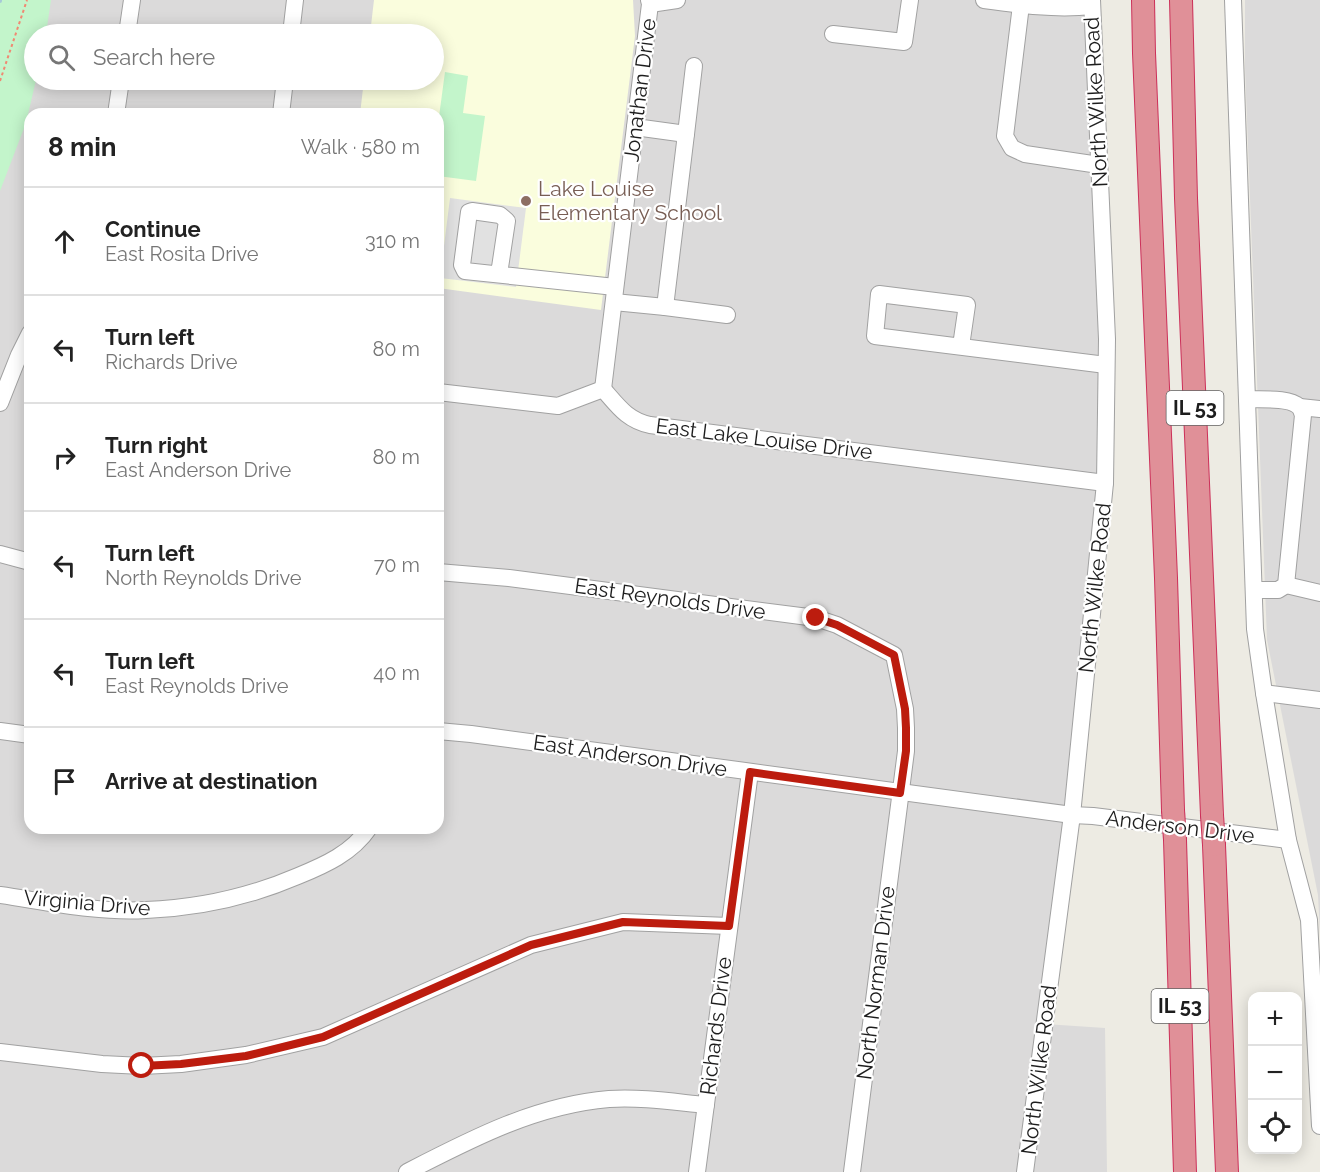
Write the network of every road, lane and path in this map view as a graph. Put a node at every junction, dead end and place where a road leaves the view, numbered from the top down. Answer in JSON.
{"nodes":[{"id":1,"x":27,"y":0,"type":"edge"},
{"id":2,"x":132,"y":0,"type":"edge"},
{"id":3,"x":295,"y":0,"type":"edge"},
{"id":4,"x":677,"y":0,"type":"edge"},
{"id":5,"x":910,"y":0,"type":"edge"},
{"id":6,"x":984,"y":0,"type":"edge"},
{"id":7,"x":1143,"y":0,"type":"edge"},
{"id":8,"x":1181,"y":0,"type":"edge"},
{"id":9,"x":1233,"y":0,"type":"edge"},
{"id":10,"x":650,"y":2,"type":"edge"},
{"id":11,"x":1092,"y":3,"type":"edge"},
{"id":12,"x":1021,"y":5,"type":"junction"},
{"id":13,"x":128,"y":24,"type":"edge"},
{"id":14,"x":292,"y":24,"type":"edge"},
{"id":15,"x":833,"y":34,"type":"dead end"},
{"id":16,"x":694,"y":66,"type":"dead end"},
{"id":17,"x":0,"y":81,"type":"edge"},
{"id":18,"x":120,"y":90,"type":"edge"},
{"id":19,"x":284,"y":90,"type":"edge"},
{"id":20,"x":117,"y":108,"type":"edge"},
{"id":21,"x":282,"y":108,"type":"edge"},
{"id":22,"x":635,"y":127,"type":"junction"},
{"id":23,"x":686,"y":134,"type":"junction"},
{"id":24,"x":1099,"y":165,"type":"junction"},
{"id":25,"x":499,"y":274,"type":"dead end"},
{"id":26,"x":615,"y":295,"type":"junction"},
{"id":27,"x":665,"y":307,"type":"junction"},
{"id":28,"x":727,"y":315,"type":"dead end"},
{"id":29,"x":24,"y":346,"type":"edge"},
{"id":30,"x":961,"y":346,"type":"junction"},
{"id":31,"x":1107,"y":365,"type":"junction"},
{"id":32,"x":603,"y":389,"type":"junction"},
{"id":33,"x":444,"y":393,"type":"edge"},
{"id":34,"x":1247,"y":399,"type":"junction"},
{"id":35,"x":0,"y":403,"type":"edge"},
{"id":36,"x":1300,"y":407,"type":"junction"},
{"id":37,"x":1320,"y":409,"type":"edge"},
{"id":38,"x":1105,"y":483,"type":"junction"},
{"id":39,"x":0,"y":554,"type":"edge"},
{"id":40,"x":24,"y":560,"type":"edge"},
{"id":41,"x":444,"y":573,"type":"edge"},
{"id":42,"x":1286,"y":585,"type":"junction"},
{"id":43,"x":1254,"y":590,"type":"junction"},
{"id":44,"x":1320,"y":593,"type":"edge"},
{"id":45,"x":894,"y":655,"type":"joint"},
{"id":46,"x":1264,"y":693,"type":"junction"},
{"id":47,"x":1320,"y":700,"type":"edge"},
{"id":48,"x":0,"y":731,"type":"edge"},
{"id":49,"x":444,"y":732,"type":"edge"},
{"id":50,"x":24,"y":734,"type":"edge"},
{"id":51,"x":750,"y":772,"type":"junction"},
{"id":52,"x":900,"y":793,"type":"junction"},
{"id":53,"x":1072,"y":816,"type":"junction"},
{"id":54,"x":364,"y":834,"type":"edge"},
{"id":55,"x":1288,"y":840,"type":"junction"},
{"id":56,"x":0,"y":895,"type":"edge"},
{"id":57,"x":729,"y":926,"type":"junction"},
{"id":58,"x":0,"y":1052,"type":"edge"},
{"id":59,"x":706,"y":1105,"type":"junction"},
{"id":60,"x":1320,"y":1126,"type":"edge"},
{"id":61,"x":407,"y":1172,"type":"edge"},
{"id":62,"x":697,"y":1172,"type":"edge"},
{"id":63,"x":852,"y":1172,"type":"edge"},
{"id":64,"x":1025,"y":1172,"type":"edge"},
{"id":65,"x":1185,"y":1172,"type":"edge"},
{"id":66,"x":1227,"y":1172,"type":"edge"}],
"edges":[{"from":1,"to":17,"type":"path"},
{"from":2,"to":13,"type":"street"},
{"from":3,"to":14,"type":"street"},
{"from":4,"to":10,"type":"street"},
{"from":5,"to":15,"type":"street"},
{"from":6,"to":12,"type":"street"},
{"from":7,"to":65,"type":"highway","number":"IL 53","bridge":true},
{"from":8,"to":66,"type":"highway","number":"IL 53","bridge":true},
{"from":9,"to":34,"type":"street"},
{"from":10,"to":22,"type":"street","name":"Jonathan Drive"},
{"from":11,"to":12,"type":"street"},
{"from":11,"to":24,"type":"street","name":"North Wilke Road"},
{"from":12,"to":24,"type":"street"},
{"from":16,"to":23,"type":"street"},
{"from":18,"to":20,"type":"street"},
{"from":19,"to":21,"type":"street"},
{"from":22,"to":23,"type":"street"},
{"from":22,"to":26,"type":"street","name":"Jonathan Drive"},
{"from":23,"to":27,"type":"street"},
{"from":24,"to":31,"type":"street","name":"North Wilke Road"},
{"from":25,"to":26,"type":"street"},
{"from":26,"to":27,"type":"street"},
{"from":26,"to":32,"type":"street","name":"Jonathan Drive"},
{"from":27,"to":28,"type":"street"},
{"from":29,"to":35,"type":"street"},
{"from":30,"to":30,"type":"street"},
{"from":30,"to":31,"type":"street"},
{"from":31,"to":38,"type":"street","name":"North Wilke Road"},
{"from":32,"to":33,"type":"street"},
{"from":32,"to":38,"type":"street","name":"East Lake Louise Drive"},
{"from":34,"to":36,"type":"street"},
{"from":34,"to":43,"type":"street"},
{"from":36,"to":37,"type":"street"},
{"from":36,"to":42,"type":"street"},
{"from":38,"to":53,"type":"street","name":"North Wilke Road"},
{"from":39,"to":40,"type":"street"},
{"from":41,"to":45,"type":"street","name":"East Reynolds Drive"},
{"from":42,"to":43,"type":"street"},
{"from":42,"to":44,"type":"street"},
{"from":43,"to":46,"type":"street"},
{"from":45,"to":52,"type":"street","name":"North Norman Drive"},
{"from":46,"to":47,"type":"street"},
{"from":46,"to":55,"type":"street"},
{"from":48,"to":50,"type":"street"},
{"from":49,"to":51,"type":"street","name":"East Anderson Drive"},
{"from":51,"to":52,"type":"street","name":"East Anderson Drive"},
{"from":51,"to":57,"type":"street","name":"Richards Drive"},
{"from":52,"to":53,"type":"street","name":"East Anderson Drive"},
{"from":52,"to":63,"type":"street","name":"North Norman Drive"},
{"from":53,"to":55,"type":"street","name":"Anderson Drive"},
{"from":53,"to":64,"type":"street","name":"North Wilke Road"},
{"from":54,"to":56,"type":"street","name":"Virginia Drive"},
{"from":55,"to":60,"type":"street"},
{"from":57,"to":58,"type":"street"},
{"from":57,"to":59,"type":"street","name":"Richards Drive"},
{"from":59,"to":61,"type":"street"},
{"from":59,"to":62,"type":"street","name":"Richards Drive"}]}
